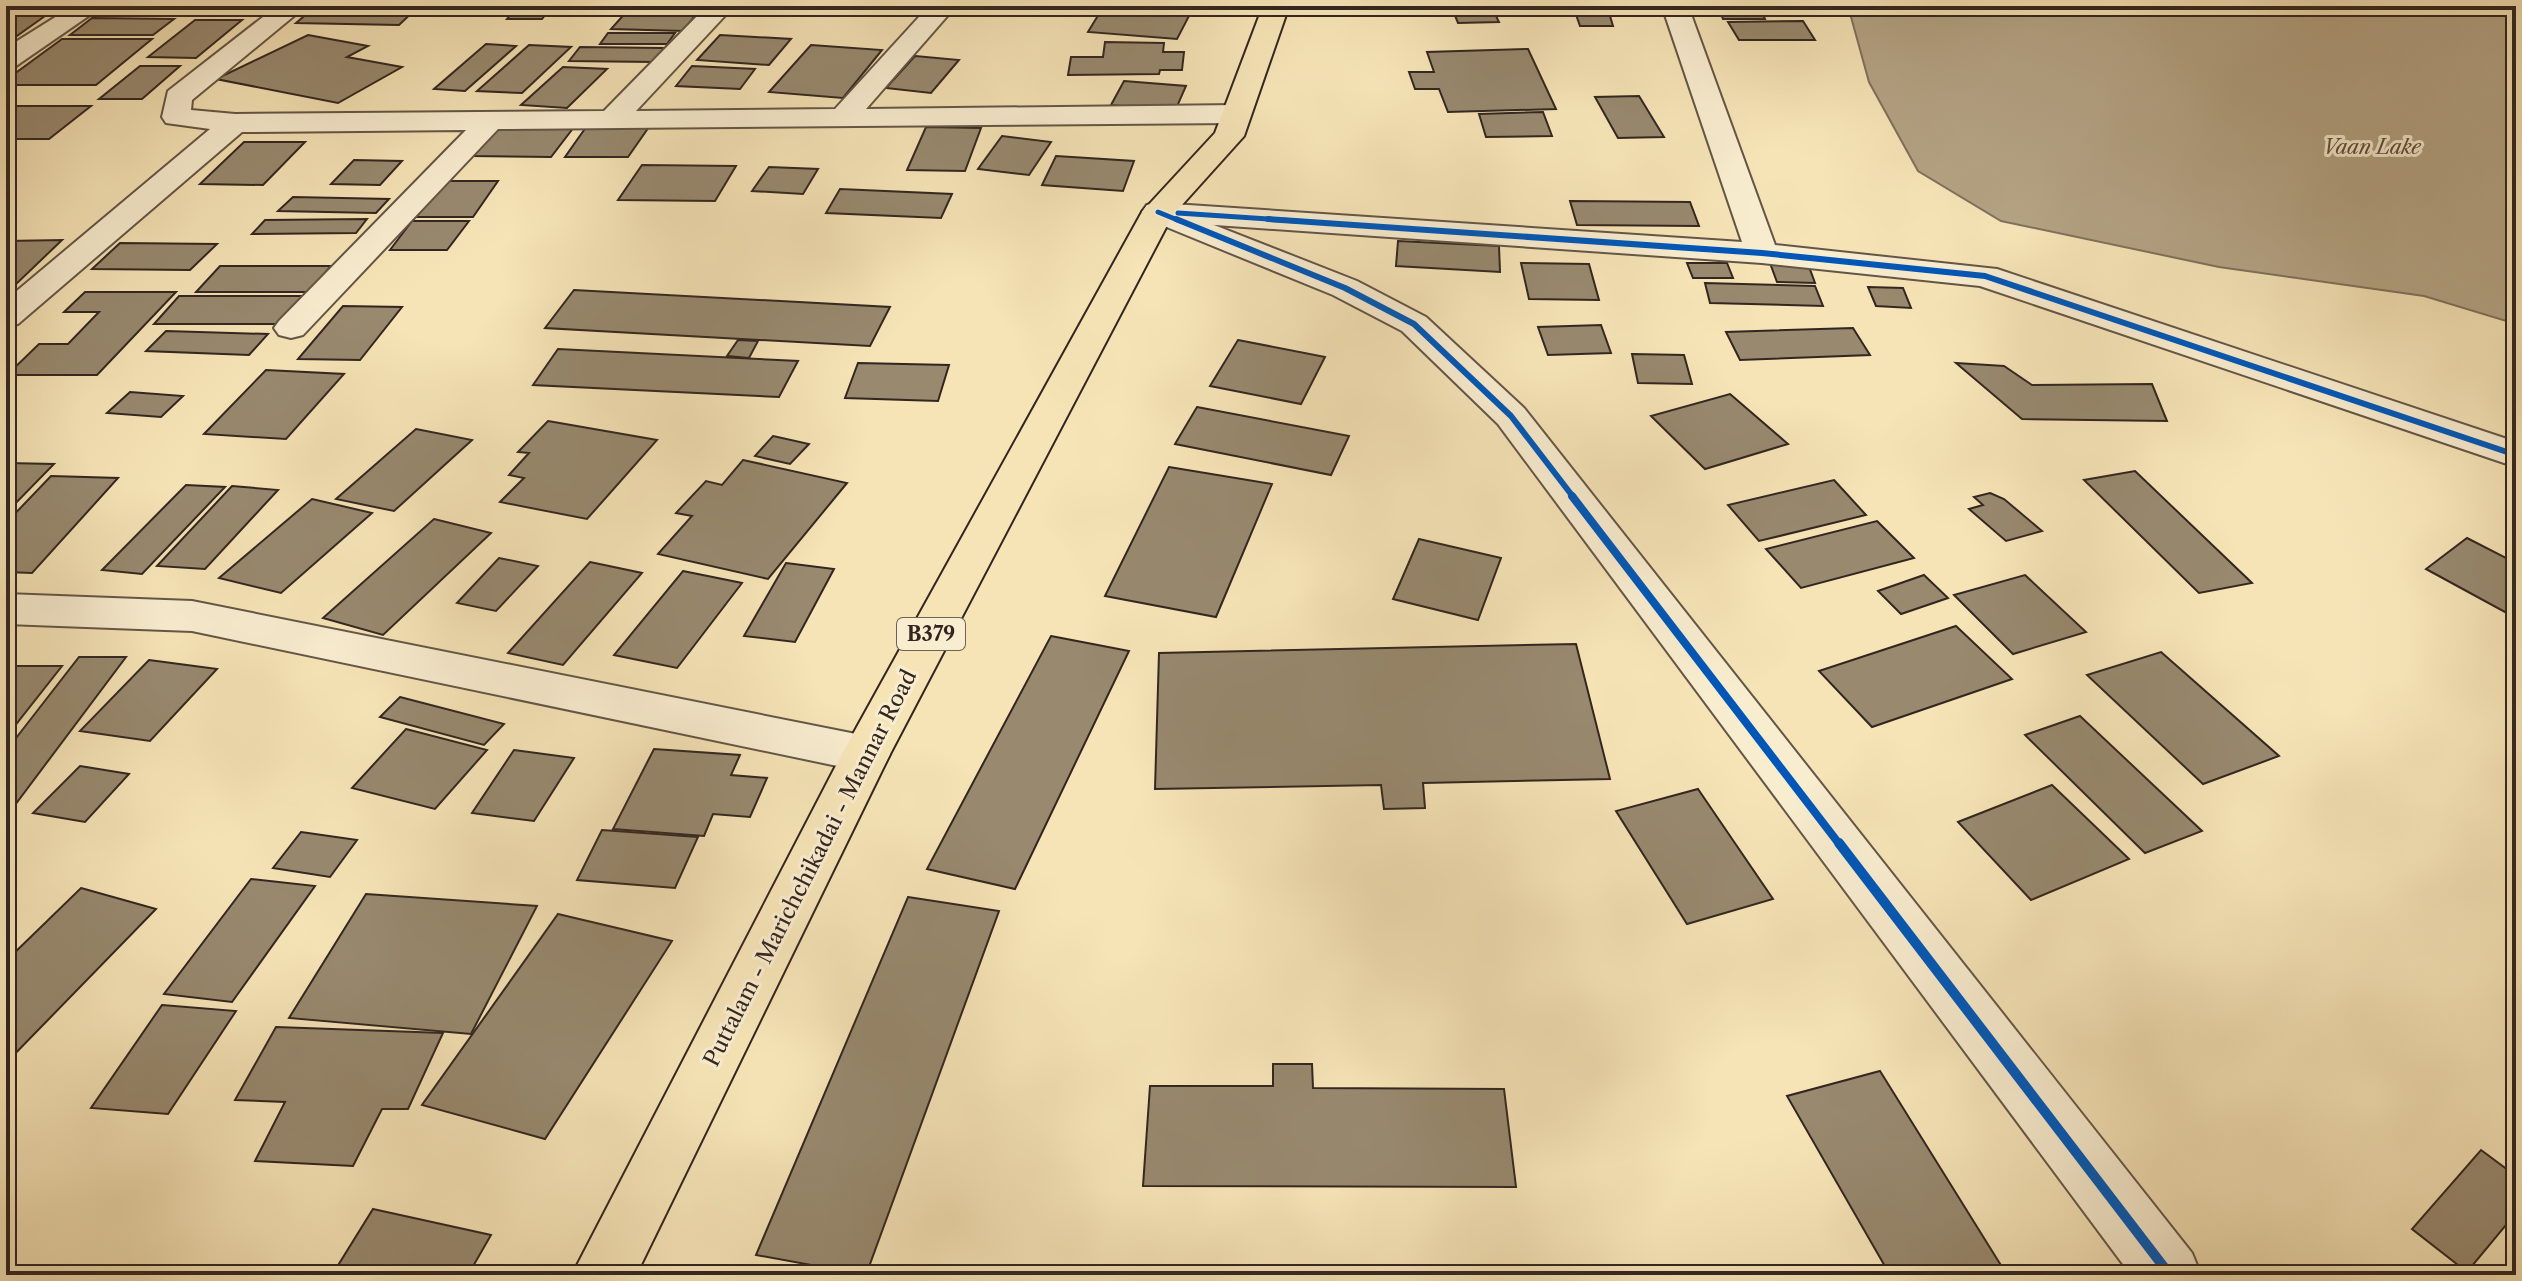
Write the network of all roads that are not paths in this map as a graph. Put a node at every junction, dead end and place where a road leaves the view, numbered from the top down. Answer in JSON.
{"nodes":[{"id":1,"x":90,"y":6,"type":"edge"},
{"id":2,"x":293,"y":6,"type":"edge"},
{"id":3,"x":721,"y":6,"type":"edge"},
{"id":4,"x":943,"y":6,"type":"edge"},
{"id":5,"x":1276,"y":6,"type":"edge"},
{"id":6,"x":1675,"y":6,"type":"edge"},
{"id":7,"x":6,"y":60,"type":"edge"},
{"id":8,"x":1237,"y":114,"type":"junction"},
{"id":9,"x":842,"y":119,"type":"junction"},
{"id":10,"x":490,"y":121,"type":"junction"},
{"id":11,"x":610,"y":121,"type":"junction"},
{"id":12,"x":235,"y":123,"type":"junction"},
{"id":13,"x":1158,"y":212,"type":"junction"},
{"id":14,"x":1762,"y":253,"type":"junction"},
{"id":15,"x":6,"y":317,"type":"edge"},
{"id":16,"x":291,"y":328,"type":"dead end"},
{"id":17,"x":2516,"y":455,"type":"edge"},
{"id":18,"x":6,"y":609,"type":"edge"},
{"id":19,"x":866,"y":754,"type":"junction"},
{"id":20,"x":603,"y":1275,"type":"edge"},
{"id":21,"x":2170,"y":1275,"type":"edge"}],
"edges":[{"from":1,"to":7,"type":"street"},
{"from":2,"to":12,"type":"street"},
{"from":3,"to":11,"type":"street"},
{"from":4,"to":9,"type":"street"},
{"from":5,"to":8,"type":"main road","name":"Puttalam - Marichchikadai - Mannar Road","number":"B379"},
{"from":6,"to":14,"type":"street"},
{"from":8,"to":9,"type":"street"},
{"from":8,"to":13,"type":"main road","name":"Puttalam - Marichchikadai - Mannar Road","number":"B379"},
{"from":9,"to":11,"type":"street"},
{"from":10,"to":11,"type":"street"},
{"from":10,"to":12,"type":"street"},
{"from":10,"to":16,"type":"street"},
{"from":12,"to":15,"type":"street"},
{"from":13,"to":14,"type":"street"},
{"from":13,"to":19,"type":"main road","name":"Puttalam - Marichchikadai - Mannar Road","number":"B379"},
{"from":13,"to":21,"type":"street"},
{"from":14,"to":17,"type":"street"},
{"from":18,"to":19,"type":"street"},
{"from":19,"to":20,"type":"main road","name":"Puttalam - Marichchikadai - Mannar Road","number":"B379"}]}
